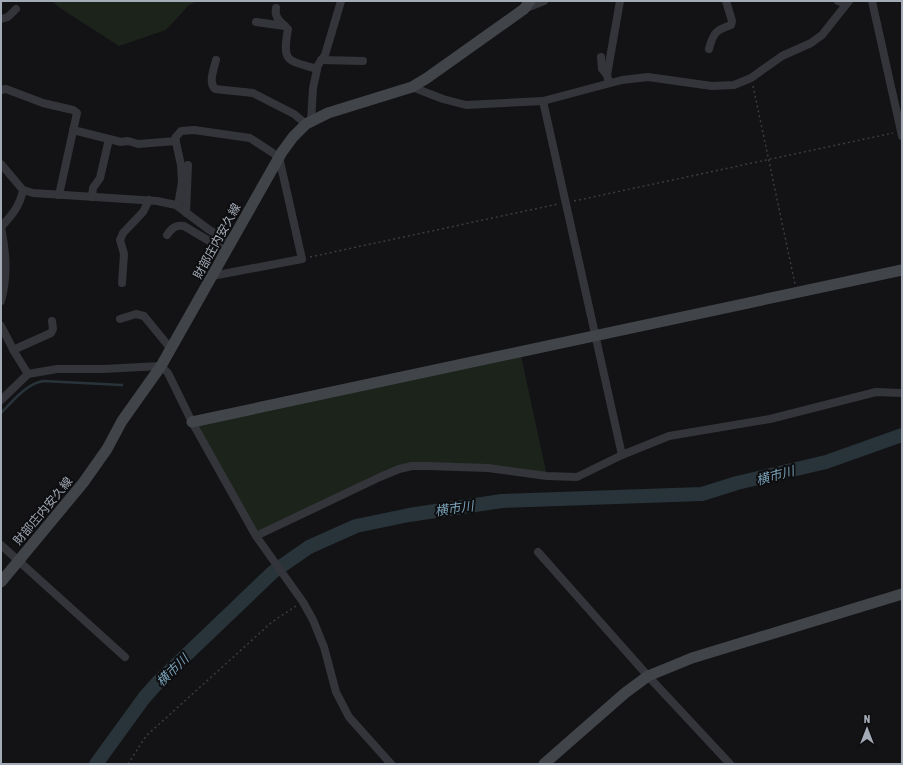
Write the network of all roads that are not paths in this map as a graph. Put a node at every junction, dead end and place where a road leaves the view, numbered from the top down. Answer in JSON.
{"nodes":[{"id":1,"x":342,"y":1,"type":"edge"},
{"id":2,"x":544,"y":1,"type":"edge"},
{"id":3,"x":620,"y":1,"type":"edge"},
{"id":4,"x":726,"y":1,"type":"edge"},
{"id":5,"x":838,"y":1,"type":"edge"},
{"id":6,"x":872,"y":1,"type":"edge"},
{"id":7,"x":847,"y":2,"type":"edge"},
{"id":8,"x":527,"y":5,"type":"edge"},
{"id":9,"x":276,"y":8,"type":"dead end"},
{"id":10,"x":16,"y":9,"type":"dead end"},
{"id":11,"x":1,"y":19,"type":"edge"},
{"id":12,"x":256,"y":22,"type":"dead end"},
{"id":13,"x":285,"y":26,"type":"junction"},
{"id":14,"x":709,"y":49,"type":"dead end"},
{"id":15,"x":601,"y":57,"type":"dead end"},
{"id":16,"x":216,"y":60,"type":"dead end"},
{"id":17,"x":322,"y":60,"type":"junction"},
{"id":18,"x":363,"y":61,"type":"dead end"},
{"id":19,"x":317,"y":69,"type":"junction"},
{"id":20,"x":608,"y":79,"type":"junction"},
{"id":21,"x":412,"y":87,"type":"junction"},
{"id":22,"x":1,"y":90,"type":"edge"},
{"id":23,"x":543,"y":100,"type":"junction"},
{"id":24,"x":309,"y":122,"type":"junction"},
{"id":25,"x":73,"y":130,"type":"junction"},
{"id":26,"x":902,"y":133,"type":"edge"},
{"id":27,"x":109,"y":139,"type":"junction"},
{"id":28,"x":176,"y":141,"type":"junction"},
{"id":29,"x":279,"y":157,"type":"junction"},
{"id":30,"x":1,"y":164,"type":"edge"},
{"id":31,"x":188,"y":165,"type":"dead end"},
{"id":32,"x":23,"y":190,"type":"junction"},
{"id":33,"x":59,"y":195,"type":"junction"},
{"id":34,"x":92,"y":197,"type":"junction"},
{"id":35,"x":149,"y":200,"type":"junction"},
{"id":36,"x":178,"y":206,"type":"junction"},
{"id":37,"x":186,"y":212,"type":"junction"},
{"id":38,"x":1,"y":227,"type":"edge"},
{"id":39,"x":167,"y":235,"type":"dead end"},
{"id":40,"x":228,"y":247,"type":"junction"},
{"id":41,"x":902,"y":270,"type":"edge"},
{"id":42,"x":212,"y":276,"type":"junction"},
{"id":43,"x":2,"y":281,"type":"edge"},
{"id":44,"x":122,"y":283,"type":"dead end"},
{"id":45,"x":1,"y":301,"type":"edge"},
{"id":46,"x":120,"y":319,"type":"dead end"},
{"id":47,"x":52,"y":321,"type":"dead end"},
{"id":48,"x":1,"y":326,"type":"edge"},
{"id":49,"x":595,"y":336,"type":"junction"},
{"id":50,"x":170,"y":349,"type":"junction"},
{"id":51,"x":13,"y":350,"type":"junction"},
{"id":52,"x":161,"y":366,"type":"junction"},
{"id":53,"x":28,"y":374,"type":"junction"},
{"id":54,"x":902,"y":393,"type":"edge"},
{"id":55,"x":1,"y":400,"type":"edge"},
{"id":56,"x":192,"y":422,"type":"junction"},
{"id":57,"x":622,"y":456,"type":"junction"},
{"id":58,"x":259,"y":539,"type":"junction"},
{"id":59,"x":1,"y":545,"type":"edge"},
{"id":60,"x":538,"y":552,"type":"dead end"},
{"id":61,"x":19,"y":560,"type":"junction"},
{"id":62,"x":1,"y":582,"type":"edge"},
{"id":63,"x":902,"y":594,"type":"edge"},
{"id":64,"x":124,"y":656,"type":"dead end"},
{"id":65,"x":648,"y":676,"type":"junction"},
{"id":66,"x":391,"y":764,"type":"edge"},
{"id":67,"x":544,"y":764,"type":"edge"},
{"id":68,"x":730,"y":764,"type":"edge"}],
"edges":[{"from":1,"to":17,"type":"street"},
{"from":2,"to":8,"type":"street"},
{"from":3,"to":20,"type":"street"},
{"from":4,"to":14,"type":"street"},
{"from":5,"to":7,"type":"street"},
{"from":6,"to":26,"type":"street"},
{"from":7,"to":20,"type":"street"},
{"from":8,"to":21,"type":"street","name":"財部庄内安久線"},
{"from":9,"to":13,"type":"street"},
{"from":10,"to":11,"type":"street"},
{"from":12,"to":13,"type":"street"},
{"from":13,"to":19,"type":"street"},
{"from":15,"to":20,"type":"street"},
{"from":16,"to":24,"type":"street"},
{"from":17,"to":18,"type":"street"},
{"from":17,"to":19,"type":"street"},
{"from":19,"to":24,"type":"street"},
{"from":20,"to":23,"type":"street"},
{"from":21,"to":23,"type":"street"},
{"from":21,"to":24,"type":"street","name":"財部庄内安久線"},
{"from":22,"to":25,"type":"street"},
{"from":23,"to":49,"type":"street"},
{"from":24,"to":29,"type":"street","name":"財部庄内安久線"},
{"from":25,"to":27,"type":"street"},
{"from":25,"to":33,"type":"street"},
{"from":27,"to":28,"type":"street"},
{"from":27,"to":34,"type":"street"},
{"from":28,"to":29,"type":"street"},
{"from":28,"to":36,"type":"street"},
{"from":29,"to":40,"type":"street","name":"財部庄内安久線"},
{"from":29,"to":42,"type":"street"},
{"from":30,"to":32,"type":"street"},
{"from":31,"to":37,"type":"street"},
{"from":32,"to":33,"type":"street"},
{"from":32,"to":38,"type":"street"},
{"from":33,"to":34,"type":"street"},
{"from":34,"to":35,"type":"street"},
{"from":35,"to":36,"type":"street"},
{"from":35,"to":44,"type":"street"},
{"from":36,"to":37,"type":"street"},
{"from":37,"to":40,"type":"street"},
{"from":38,"to":43,"type":"street"},
{"from":39,"to":40,"type":"street"},
{"from":40,"to":42,"type":"street","name":"財部庄内安久線"},
{"from":41,"to":49,"type":"street"},
{"from":42,"to":50,"type":"street","name":"財部庄内安久線"},
{"from":43,"to":45,"type":"street"},
{"from":46,"to":50,"type":"street"},
{"from":47,"to":51,"type":"street"},
{"from":48,"to":51,"type":"street"},
{"from":49,"to":56,"type":"street"},
{"from":49,"to":57,"type":"street"},
{"from":50,"to":52,"type":"street","name":"財部庄内安久線"},
{"from":51,"to":53,"type":"street"},
{"from":52,"to":53,"type":"street"},
{"from":52,"to":56,"type":"street"},
{"from":52,"to":61,"type":"street","name":"財部庄内安久線"},
{"from":53,"to":55,"type":"street"},
{"from":54,"to":57,"type":"street"},
{"from":56,"to":58,"type":"street"},
{"from":57,"to":58,"type":"street"},
{"from":58,"to":66,"type":"street"},
{"from":59,"to":61,"type":"street"},
{"from":60,"to":65,"type":"street"},
{"from":61,"to":62,"type":"street","name":"財部庄内安久線"},
{"from":61,"to":64,"type":"street"},
{"from":63,"to":65,"type":"street"},
{"from":65,"to":67,"type":"street"},
{"from":65,"to":68,"type":"street"}]}
